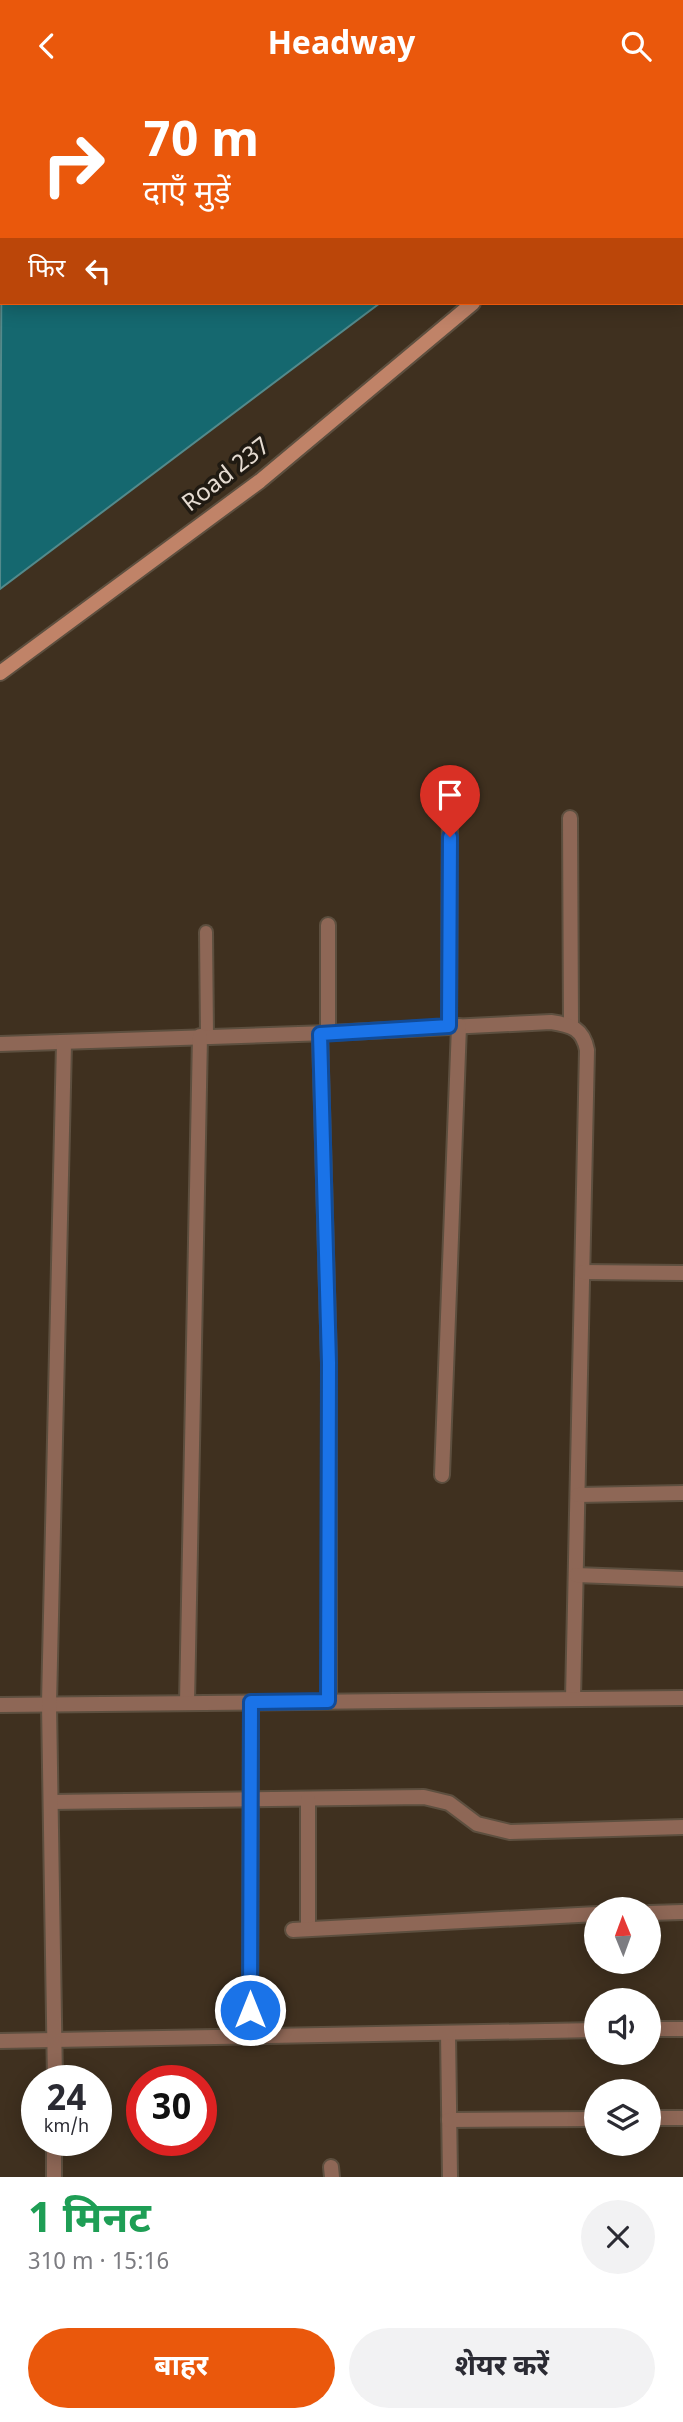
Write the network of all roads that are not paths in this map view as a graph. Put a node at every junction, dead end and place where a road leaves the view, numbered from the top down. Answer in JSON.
{"nodes":[{"id":1,"x":471,"y":305,"type":"edge"},
{"id":2,"x":0,"y":673,"type":"edge"},
{"id":3,"x":450,"y":783,"type":"dead end"},
{"id":4,"x":570,"y":818,"type":"dead end"},
{"id":5,"x":328,"y":925,"type":"dead end"},
{"id":6,"x":206,"y":932,"type":"dead end"},
{"id":7,"x":571,"y":1025,"type":"junction"},
{"id":8,"x":454,"y":1026,"type":"junction"},
{"id":9,"x":324,"y":1033,"type":"junction"},
{"id":10,"x":203,"y":1036,"type":"junction"},
{"id":11,"x":64,"y":1043,"type":"junction"},
{"id":12,"x":0,"y":1044,"type":"edge"},
{"id":13,"x":583,"y":1272,"type":"junction"},
{"id":14,"x":683,"y":1273,"type":"edge"},
{"id":15,"x":442,"y":1475,"type":"dead end"},
{"id":16,"x":683,"y":1493,"type":"edge"},
{"id":17,"x":578,"y":1495,"type":"junction"},
{"id":18,"x":576,"y":1575,"type":"junction"},
{"id":19,"x":683,"y":1579,"type":"edge"},
{"id":20,"x":683,"y":1698,"type":"edge"},
{"id":21,"x":573,"y":1699,"type":"junction"},
{"id":22,"x":328,"y":1701,"type":"junction"},
{"id":23,"x":251,"y":1702,"type":"junction"},
{"id":24,"x":187,"y":1703,"type":"junction"},
{"id":25,"x":49,"y":1704,"type":"junction"},
{"id":26,"x":0,"y":1705,"type":"edge"},
{"id":27,"x":251,"y":1799,"type":"junction"},
{"id":28,"x":308,"y":1799,"type":"junction"},
{"id":29,"x":51,"y":1803,"type":"junction"},
{"id":30,"x":683,"y":1827,"type":"edge"},
{"id":31,"x":683,"y":1912,"type":"edge"},
{"id":32,"x":662,"y":1913,"type":"edge"},
{"id":33,"x":584,"y":1915,"type":"edge"},
{"id":34,"x":308,"y":1929,"type":"junction"},
{"id":35,"x":293,"y":1930,"type":"dead end"},
{"id":36,"x":661,"y":2029,"type":"edge"},
{"id":37,"x":683,"y":2029,"type":"edge"},
{"id":38,"x":584,"y":2030,"type":"edge"},
{"id":39,"x":448,"y":2033,"type":"junction"},
{"id":40,"x":250,"y":2036,"type":"junction"},
{"id":41,"x":55,"y":2040,"type":"junction"},
{"id":42,"x":0,"y":2041,"type":"edge"},
{"id":43,"x":55,"y":2065,"type":"edge"},
{"id":44,"x":661,"y":2118,"type":"edge"},
{"id":45,"x":683,"y":2118,"type":"edge"},
{"id":46,"x":584,"y":2119,"type":"edge"},
{"id":47,"x":449,"y":2120,"type":"junction"},
{"id":48,"x":54,"y":2156,"type":"edge"},
{"id":49,"x":54,"y":2177,"type":"edge"},
{"id":50,"x":450,"y":2177,"type":"edge"}],
"edges":[{"from":1,"to":2,"type":"street","name":"Road 237"},
{"from":3,"to":8,"type":"street"},
{"from":4,"to":7,"type":"street"},
{"from":5,"to":9,"type":"street"},
{"from":6,"to":10,"type":"lane"},
{"from":7,"to":8,"type":"street"},
{"from":7,"to":13,"type":"street"},
{"from":8,"to":9,"type":"street"},
{"from":8,"to":15,"type":"street"},
{"from":9,"to":10,"type":"street"},
{"from":9,"to":22,"type":"street"},
{"from":10,"to":11,"type":"street"},
{"from":10,"to":24,"type":"street"},
{"from":11,"to":12,"type":"street"},
{"from":11,"to":25,"type":"street"},
{"from":13,"to":14,"type":"street"},
{"from":13,"to":17,"type":"street"},
{"from":16,"to":17,"type":"street"},
{"from":17,"to":18,"type":"street"},
{"from":18,"to":19,"type":"street"},
{"from":18,"to":21,"type":"street"},
{"from":20,"to":21,"type":"street"},
{"from":21,"to":22,"type":"street"},
{"from":22,"to":23,"type":"street"},
{"from":23,"to":24,"type":"street"},
{"from":23,"to":27,"type":"street"},
{"from":24,"to":25,"type":"street"},
{"from":25,"to":26,"type":"street"},
{"from":25,"to":29,"type":"street"},
{"from":27,"to":28,"type":"street"},
{"from":27,"to":29,"type":"street"},
{"from":27,"to":40,"type":"street"},
{"from":28,"to":30,"type":"street"},
{"from":28,"to":34,"type":"street"},
{"from":29,"to":41,"type":"street"},
{"from":31,"to":32,"type":"street"},
{"from":33,"to":34,"type":"street"},
{"from":34,"to":35,"type":"street"},
{"from":36,"to":37,"type":"street"},
{"from":38,"to":39,"type":"street"},
{"from":39,"to":40,"type":"street"},
{"from":39,"to":47,"type":"street"},
{"from":40,"to":41,"type":"street"},
{"from":41,"to":42,"type":"street"},
{"from":41,"to":43,"type":"street"},
{"from":44,"to":45,"type":"street"},
{"from":46,"to":47,"type":"street"},
{"from":47,"to":50,"type":"street"},
{"from":48,"to":49,"type":"street"}]}
